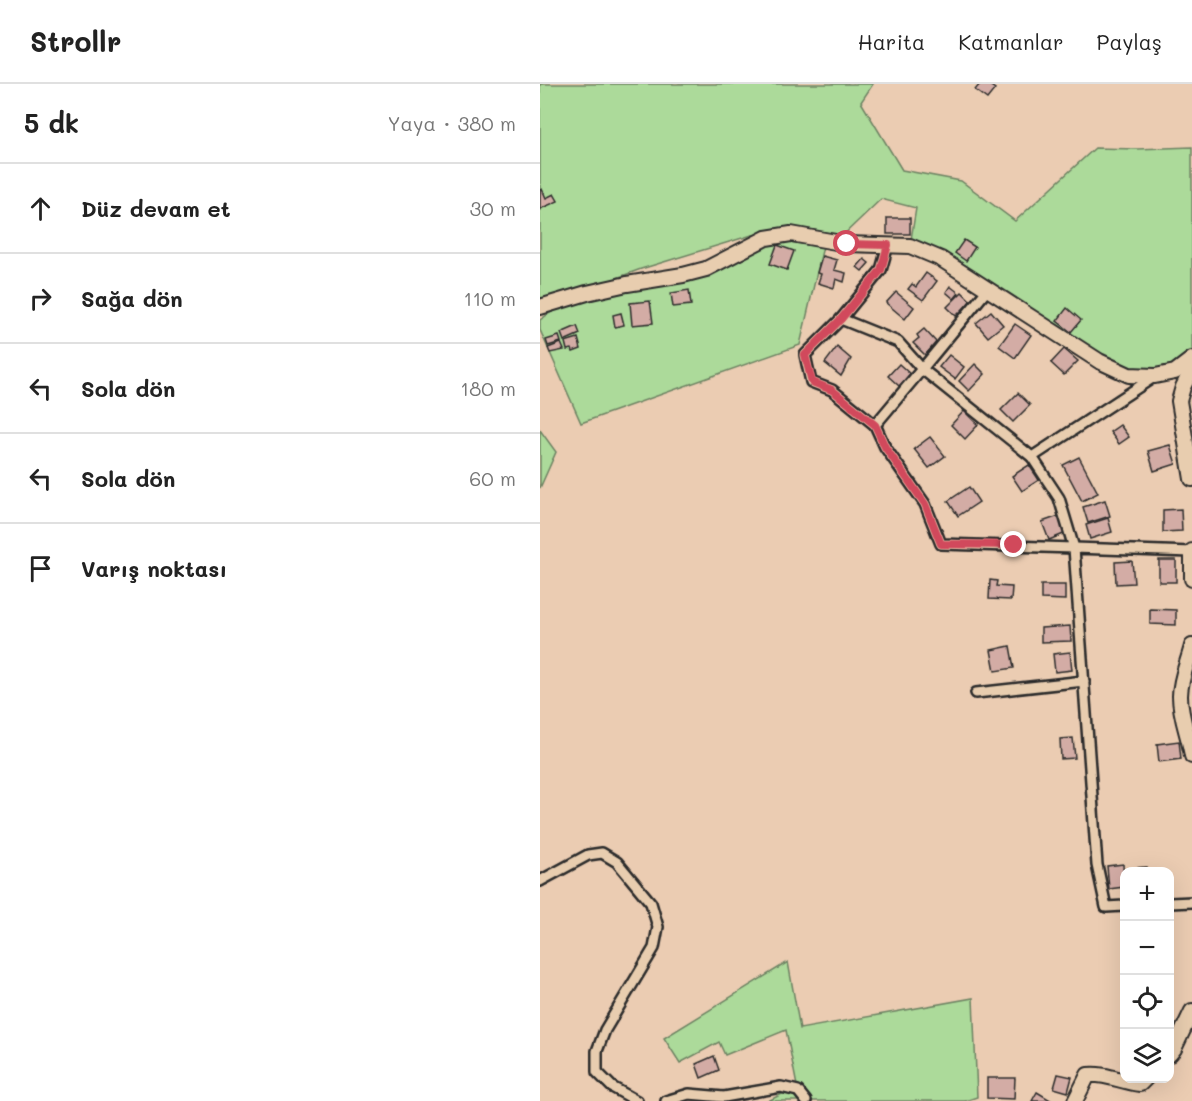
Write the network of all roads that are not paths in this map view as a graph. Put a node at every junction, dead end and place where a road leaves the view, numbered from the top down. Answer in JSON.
{"nodes":[{"id":1,"x":888,"y":245,"type":"junction"},
{"id":2,"x":988,"y":289,"type":"junction"},
{"id":3,"x":540,"y":307,"type":"edge"},
{"id":4,"x":841,"y":319,"type":"junction"},
{"id":5,"x":1192,"y":359,"type":"edge"},
{"id":6,"x":922,"y":369,"type":"junction"},
{"id":7,"x":1192,"y":369,"type":"edge"},
{"id":8,"x":1155,"y":376,"type":"junction"},
{"id":9,"x":875,"y":425,"type":"junction"},
{"id":10,"x":1032,"y":457,"type":"junction"},
{"id":11,"x":1192,"y":479,"type":"edge"},
{"id":12,"x":1074,"y":548,"type":"junction"},
{"id":13,"x":1192,"y":552,"type":"edge"},
{"id":14,"x":1192,"y":579,"type":"edge"},
{"id":15,"x":1192,"y":646,"type":"edge"},
{"id":16,"x":1084,"y":681,"type":"junction"},
{"id":17,"x":976,"y":693,"type":"dead end"},
{"id":18,"x":1192,"y":756,"type":"edge"},
{"id":19,"x":540,"y":881,"type":"edge"},
{"id":20,"x":1192,"y":902,"type":"edge"},
{"id":21,"x":1174,"y":903,"type":"edge"},
{"id":22,"x":1120,"y":906,"type":"edge"},
{"id":23,"x":1192,"y":1011,"type":"edge"},
{"id":24,"x":1174,"y":1049,"type":"edge"},
{"id":25,"x":1120,"y":1082,"type":"edge"},
{"id":26,"x":637,"y":1101,"type":"edge"},
{"id":27,"x":666,"y":1101,"type":"edge"},
{"id":28,"x":806,"y":1101,"type":"edge"},
{"id":29,"x":1075,"y":1101,"type":"edge"}],
"edges":[{"from":1,"to":2,"type":"street"},
{"from":1,"to":3,"type":"street"},
{"from":1,"to":4,"type":"street"},
{"from":2,"to":6,"type":"street"},
{"from":2,"to":8,"type":"street"},
{"from":4,"to":6,"type":"street"},
{"from":4,"to":9,"type":"street"},
{"from":5,"to":8,"type":"street"},
{"from":6,"to":9,"type":"street"},
{"from":6,"to":10,"type":"street"},
{"from":7,"to":11,"type":"street"},
{"from":8,"to":10,"type":"street"},
{"from":9,"to":12,"type":"street"},
{"from":10,"to":12,"type":"street"},
{"from":12,"to":13,"type":"street"},
{"from":12,"to":16,"type":"street"},
{"from":13,"to":14,"type":"street"},
{"from":15,"to":18,"type":"street"},
{"from":16,"to":17,"type":"street"},
{"from":16,"to":22,"type":"street"},
{"from":19,"to":26,"type":"street"},
{"from":20,"to":21,"type":"street"},
{"from":23,"to":24,"type":"street"},
{"from":25,"to":29,"type":"street"},
{"from":27,"to":28,"type":"street"}]}
